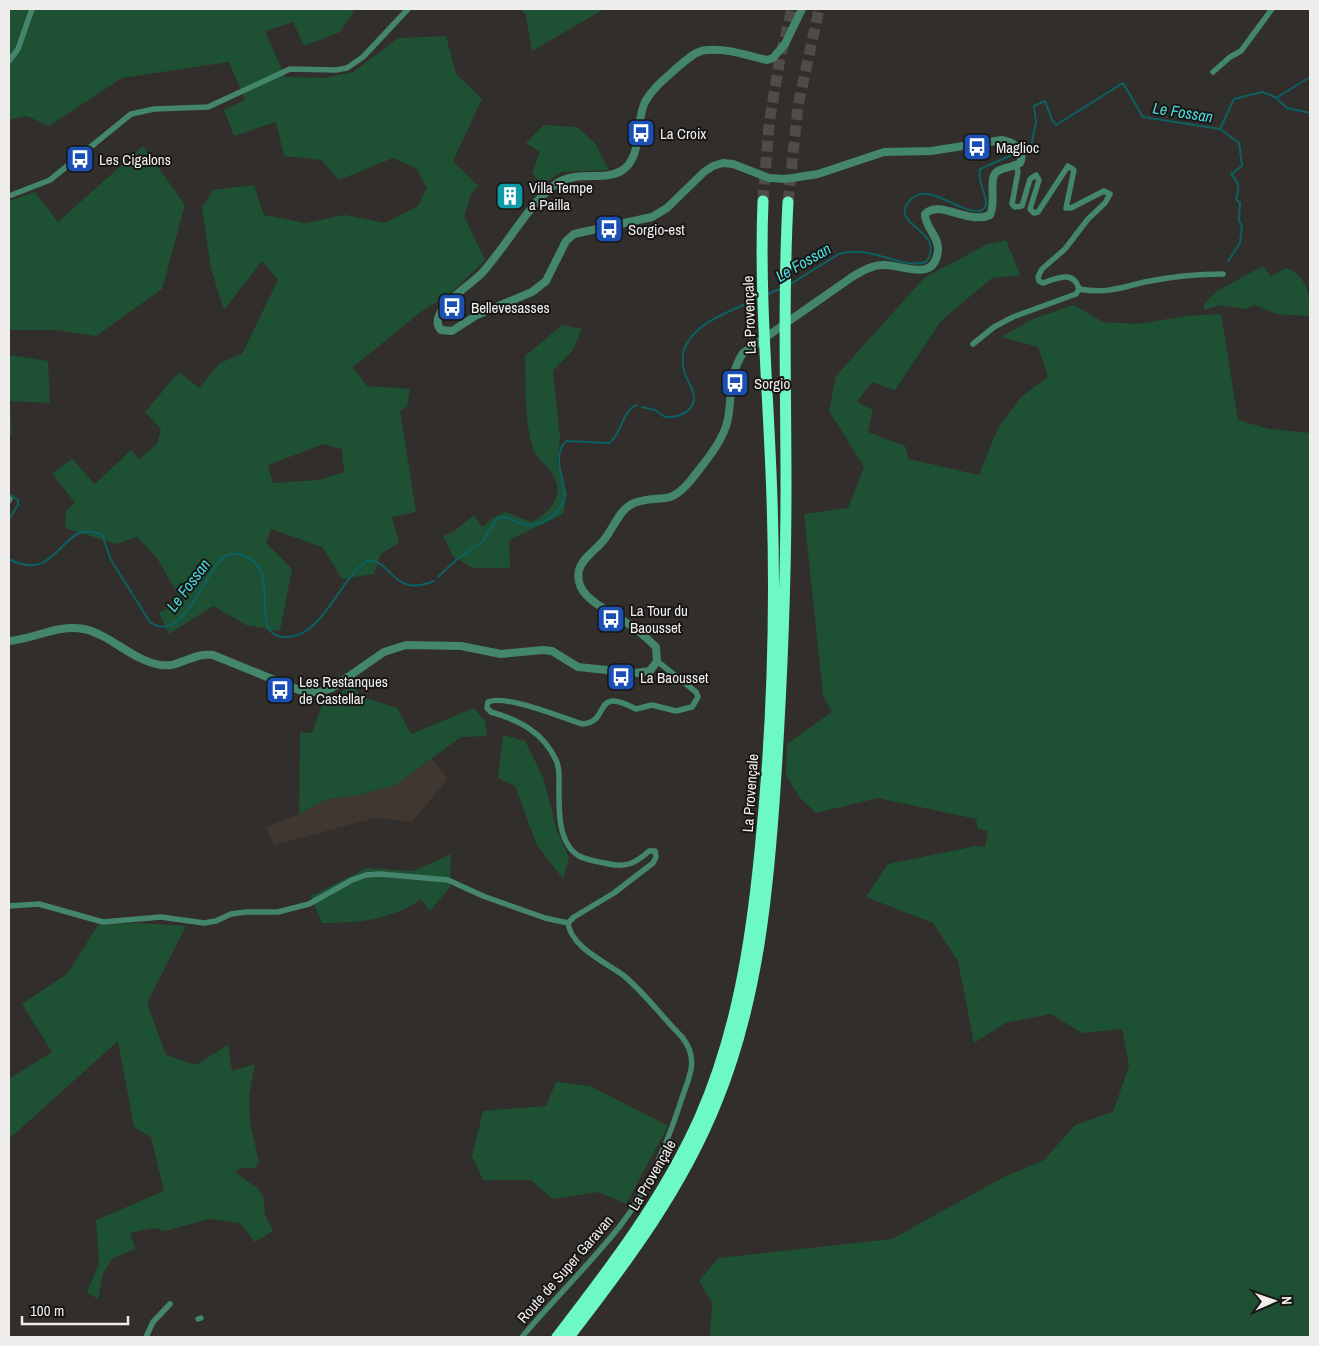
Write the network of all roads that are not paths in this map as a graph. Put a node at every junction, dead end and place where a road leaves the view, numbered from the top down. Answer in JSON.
{"nodes":[{"id":1,"x":32,"y":9,"type":"edge"},
{"id":2,"x":408,"y":9,"type":"edge"},
{"id":3,"x":802,"y":9,"type":"edge"},
{"id":4,"x":1272,"y":9,"type":"edge"},
{"id":5,"x":9,"y":62,"type":"edge"},
{"id":6,"x":1213,"y":72,"type":"dead end"},
{"id":7,"x":1016,"y":165,"type":"junction"},
{"id":8,"x":9,"y":196,"type":"edge"},
{"id":9,"x":763,"y":201,"type":"tunnel mouth"},
{"id":10,"x":788,"y":202,"type":"tunnel mouth"},
{"id":11,"x":1223,"y":274,"type":"dead end"},
{"id":12,"x":1079,"y":289,"type":"junction"},
{"id":13,"x":973,"y":344,"type":"dead end"},
{"id":14,"x":9,"y":642,"type":"edge"},
{"id":15,"x":778,"y":644,"type":"junction"},
{"id":16,"x":657,"y":661,"type":"junction"},
{"id":17,"x":771,"y":788,"type":"junction"},
{"id":18,"x":9,"y":906,"type":"edge"},
{"id":19,"x":568,"y":923,"type":"junction"},
{"id":20,"x":170,"y":1304,"type":"dead end"},
{"id":21,"x":146,"y":1337,"type":"edge"},
{"id":22,"x":522,"y":1337,"type":"edge"},
{"id":23,"x":557,"y":1337,"type":"edge"},
{"id":24,"x":568,"y":1337,"type":"edge"}],
"edges":[{"from":1,"to":5,"type":"street"},
{"from":2,"to":8,"type":"street"},
{"from":3,"to":7,"type":"street"},
{"from":4,"to":6,"type":"street"},
{"from":7,"to":12,"type":"street"},
{"from":7,"to":16,"type":"street"},
{"from":9,"to":15,"type":"highway","name":"La Provençale"},
{"from":10,"to":15,"type":"highway","name":"La Provençale"},
{"from":11,"to":12,"type":"street"},
{"from":12,"to":13,"type":"street"},
{"from":14,"to":16,"type":"street"},
{"from":15,"to":17,"type":"highway","name":"La Provençale"},
{"from":16,"to":19,"type":"street"},
{"from":17,"to":23,"type":"highway","name":"La Provençale"},
{"from":17,"to":24,"type":"highway","name":"La Provençale"},
{"from":18,"to":19,"type":"street"},
{"from":19,"to":22,"type":"street","name":"Route de Super Garavan"},
{"from":20,"to":21,"type":"street"}]}
